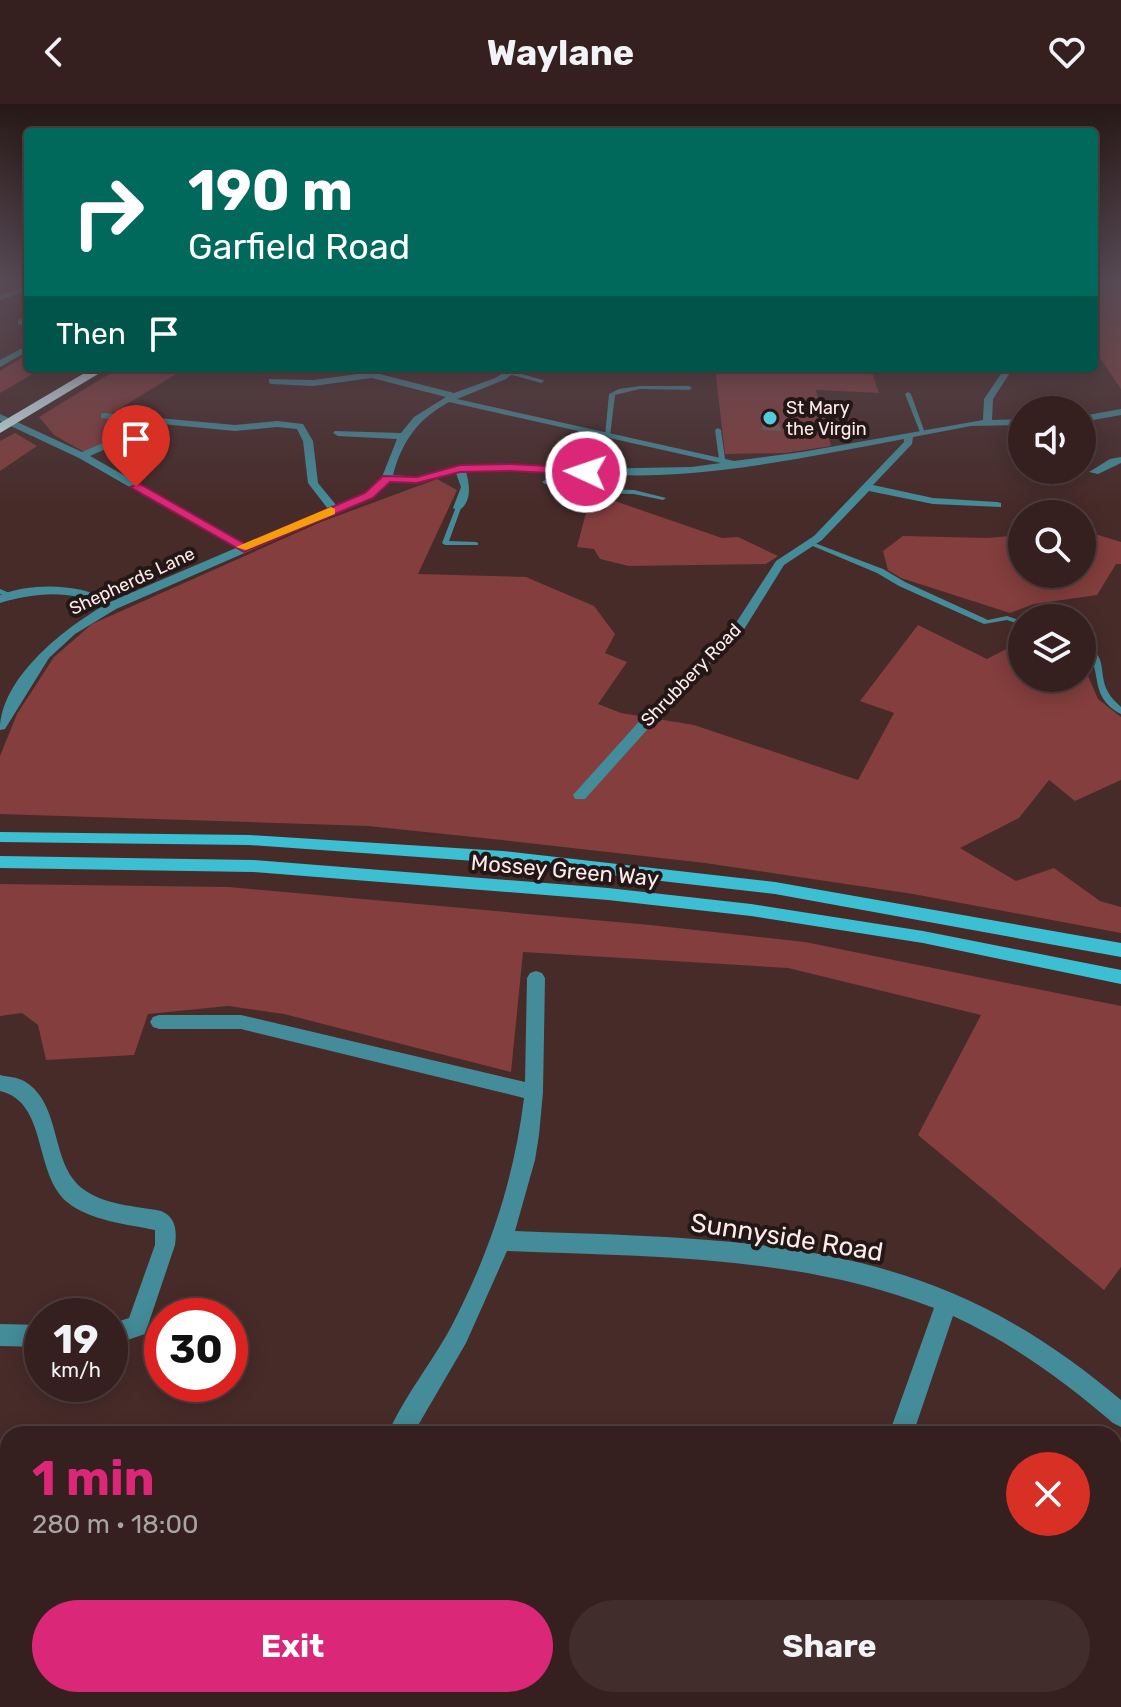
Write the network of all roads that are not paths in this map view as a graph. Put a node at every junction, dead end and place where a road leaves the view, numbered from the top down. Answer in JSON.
{"nodes":[{"id":1,"x":95,"y":372,"type":"edge"},
{"id":2,"x":367,"y":372,"type":"edge"},
{"id":3,"x":380,"y":372,"type":"edge"},
{"id":4,"x":506,"y":372,"type":"edge"},
{"id":5,"x":516,"y":372,"type":"edge"},
{"id":6,"x":1006,"y":372,"type":"edge"},
{"id":7,"x":272,"y":381,"type":"dead end"},
{"id":8,"x":541,"y":381,"type":"dead end"},
{"id":9,"x":689,"y":388,"type":"dead end"},
{"id":10,"x":908,"y":394,"type":"dead end"},
{"id":11,"x":450,"y":398,"type":"junction"},
{"id":12,"x":1121,"y":412,"type":"edge"},
{"id":13,"x":104,"y":416,"type":"dead end"},
{"id":14,"x":1096,"y":416,"type":"edge"},
{"id":15,"x":0,"y":417,"type":"edge"},
{"id":16,"x":160,"y":421,"type":"junction"},
{"id":17,"x":988,"y":421,"type":"junction"},
{"id":18,"x":1008,"y":422,"type":"edge"},
{"id":19,"x":0,"y":429,"type":"edge"},
{"id":20,"x":718,"y":430,"type":"dead end"},
{"id":21,"x":923,"y":432,"type":"junction"},
{"id":22,"x":338,"y":433,"type":"dead end"},
{"id":23,"x":401,"y":436,"type":"junction"},
{"id":24,"x":607,"y":436,"type":"junction"},
{"id":25,"x":908,"y":436,"type":"junction"},
{"id":26,"x":82,"y":456,"type":"junction"},
{"id":27,"x":722,"y":459,"type":"junction"},
{"id":28,"x":1121,"y":460,"type":"edge"},
{"id":29,"x":735,"y":465,"type":"junction"},
{"id":30,"x":460,"y":469,"type":"junction"},
{"id":31,"x":1096,"y":471,"type":"edge"},
{"id":32,"x":588,"y":472,"type":"junction"},
{"id":33,"x":387,"y":478,"type":"junction"},
{"id":34,"x":545,"y":482,"type":"dead end"},
{"id":35,"x":586,"y":484,"type":"junction"},
{"id":36,"x":866,"y":487,"type":"junction"},
{"id":37,"x":663,"y":498,"type":"dead end"},
{"id":38,"x":997,"y":505,"type":"dead end"},
{"id":39,"x":458,"y":508,"type":"joint"},
{"id":40,"x":334,"y":510,"type":"junction"},
{"id":41,"x":810,"y":543,"type":"junction"},
{"id":42,"x":476,"y":544,"type":"dead end"},
{"id":43,"x":244,"y":548,"type":"junction"},
{"id":44,"x":3,"y":595,"type":"edge"},
{"id":45,"x":112,"y":606,"type":"junction"},
{"id":46,"x":1008,"y":618,"type":"edge"},
{"id":47,"x":1096,"y":659,"type":"edge"},
{"id":48,"x":1121,"y":711,"type":"edge"},
{"id":49,"x":0,"y":726,"type":"edge"},
{"id":50,"x":580,"y":795,"type":"dead end"},
{"id":51,"x":2,"y":836,"type":"edge"},
{"id":52,"x":0,"y":854,"type":"edge"},
{"id":53,"x":0,"y":862,"type":"edge"},
{"id":54,"x":253,"y":866,"type":"junction"},
{"id":55,"x":1121,"y":950,"type":"edge"},
{"id":56,"x":1121,"y":977,"type":"edge"},
{"id":57,"x":536,"y":978,"type":"dead end"},
{"id":58,"x":159,"y":1022,"type":"dead end"},
{"id":59,"x":0,"y":1083,"type":"edge"},
{"id":60,"x":534,"y":1092,"type":"junction"},
{"id":61,"x":502,"y":1241,"type":"junction"},
{"id":62,"x":947,"y":1302,"type":"junction"},
{"id":63,"x":128,"y":1329,"type":"edge"},
{"id":64,"x":0,"y":1335,"type":"edge"},
{"id":65,"x":24,"y":1336,"type":"edge"},
{"id":66,"x":1121,"y":1415,"type":"edge"},
{"id":67,"x":405,"y":1426,"type":"edge"},
{"id":68,"x":904,"y":1426,"type":"edge"}],
"edges":[{"from":1,"to":19,"type":"highway"},
{"from":2,"to":7,"type":"street"},
{"from":3,"to":11,"type":"street"},
{"from":4,"to":11,"type":"street"},
{"from":5,"to":8,"type":"lane"},
{"from":6,"to":17,"type":"street"},
{"from":9,"to":24,"type":"lane"},
{"from":10,"to":21,"type":"lane"},
{"from":11,"to":23,"type":"street"},
{"from":11,"to":24,"type":"street"},
{"from":12,"to":14,"type":"street"},
{"from":13,"to":16,"type":"street"},
{"from":15,"to":26,"type":"street"},
{"from":16,"to":26,"type":"street"},
{"from":16,"to":40,"type":"street"},
{"from":17,"to":18,"type":"street"},
{"from":17,"to":21,"type":"street"},
{"from":20,"to":27,"type":"lane"},
{"from":21,"to":25,"type":"street"},
{"from":22,"to":23,"type":"street"},
{"from":23,"to":33,"type":"street"},
{"from":24,"to":27,"type":"street"},
{"from":25,"to":29,"type":"street"},
{"from":25,"to":36,"type":"street","name":"Shrubbery Road"},
{"from":26,"to":43,"type":"street"},
{"from":27,"to":29,"type":"street"},
{"from":28,"to":31,"type":"street"},
{"from":29,"to":32,"type":"street"},
{"from":30,"to":32,"type":"street"},
{"from":30,"to":33,"type":"street"},
{"from":30,"to":39,"type":"street"},
{"from":32,"to":35,"type":"lane"},
{"from":33,"to":40,"type":"street","name":"Shepherds Lane"},
{"from":34,"to":35,"type":"lane"},
{"from":35,"to":37,"type":"lane"},
{"from":36,"to":38,"type":"street"},
{"from":36,"to":41,"type":"street","name":"Shrubbery Road"},
{"from":39,"to":42,"type":"lane"},
{"from":40,"to":43,"type":"street","name":"Shepherds Lane"},
{"from":41,"to":46,"type":"lane"},
{"from":41,"to":50,"type":"street","name":"Shrubbery Road"},
{"from":43,"to":45,"type":"street","name":"Shepherds Lane"},
{"from":44,"to":45,"type":"street"},
{"from":45,"to":49,"type":"street","name":"Shepherds Lane"},
{"from":47,"to":48,"type":"lane"},
{"from":51,"to":55,"type":"main road","name":"Mossey Green Way"},
{"from":52,"to":54,"type":"main road"},
{"from":53,"to":54,"type":"main road","name":"Mossey Green Way"},
{"from":54,"to":56,"type":"main road","name":"Mossey Green Way"},
{"from":57,"to":60,"type":"street"},
{"from":58,"to":60,"type":"street"},
{"from":59,"to":63,"type":"street"},
{"from":60,"to":61,"type":"street"},
{"from":61,"to":62,"type":"street","name":"Sunnyside Road"},
{"from":61,"to":67,"type":"street"},
{"from":62,"to":66,"type":"street","name":"Sunnyside Road"},
{"from":62,"to":68,"type":"street"},
{"from":64,"to":65,"type":"street"}]}
